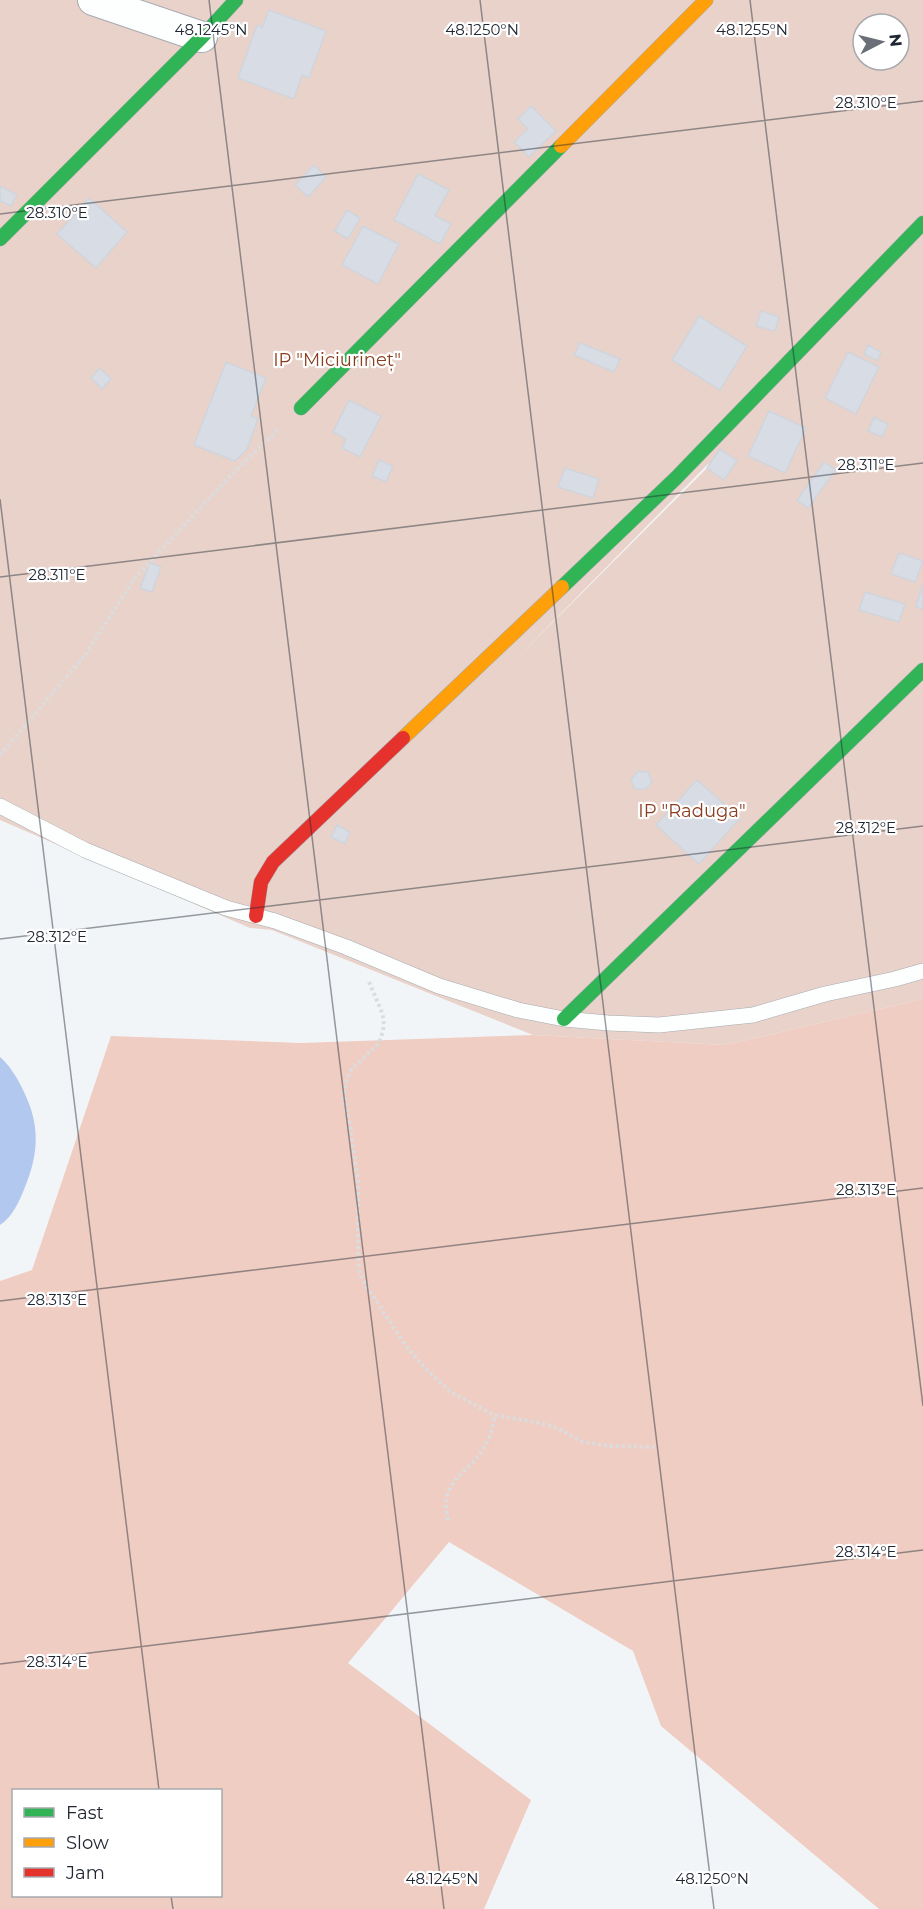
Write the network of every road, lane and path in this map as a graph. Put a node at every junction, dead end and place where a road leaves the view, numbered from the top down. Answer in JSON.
{"nodes":[{"id":1,"x":93,"y":0,"type":"edge"},
{"id":2,"x":236,"y":0,"type":"edge"},
{"id":3,"x":706,"y":0,"type":"edge"},
{"id":4,"x":202,"y":37,"type":"junction"},
{"id":5,"x":923,"y":223,"type":"edge"},
{"id":6,"x":0,"y":239,"type":"edge"},
{"id":7,"x":301,"y":408,"type":"joint"},
{"id":8,"x":923,"y":669,"type":"edge"},
{"id":9,"x":0,"y":755,"type":"edge"},
{"id":10,"x":0,"y":806,"type":"edge"},
{"id":11,"x":256,"y":916,"type":"junction"},
{"id":12,"x":345,"y":947,"type":"junction"},
{"id":13,"x":923,"y":972,"type":"edge"},
{"id":14,"x":564,"y":1019,"type":"junction"},
{"id":15,"x":494,"y":1415,"type":"junction"},
{"id":16,"x":658,"y":1447,"type":"dead end"},
{"id":17,"x":448,"y":1520,"type":"dead end"}],
"edges":[{"from":1,"to":4,"type":"street"},
{"from":2,"to":4,"type":"street"},
{"from":3,"to":7,"type":"street"},
{"from":4,"to":6,"type":"street"},
{"from":5,"to":11,"type":"street"},
{"from":7,"to":9,"type":"path"},
{"from":8,"to":14,"type":"street"},
{"from":10,"to":11,"type":"lane"},
{"from":11,"to":12,"type":"lane"},
{"from":12,"to":14,"type":"lane"},
{"from":12,"to":15,"type":"path"},
{"from":13,"to":14,"type":"lane"},
{"from":15,"to":16,"type":"path"},
{"from":15,"to":17,"type":"path"}]}
